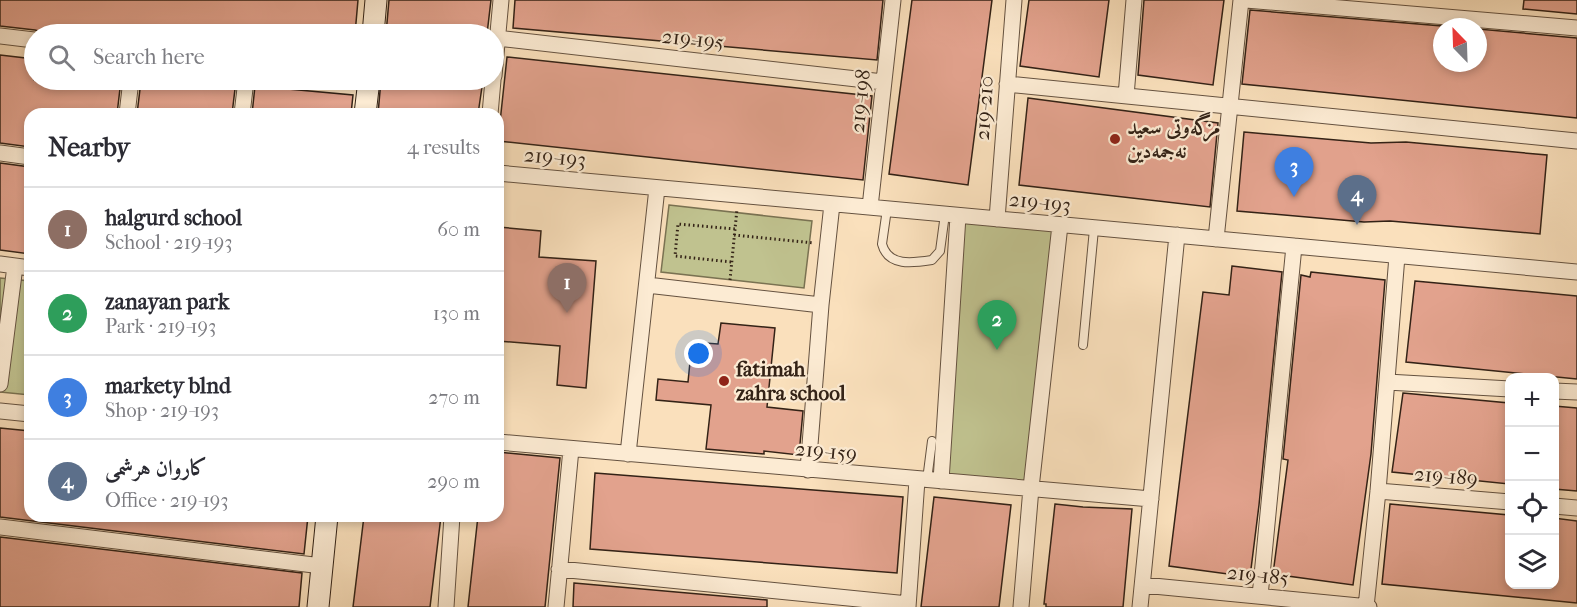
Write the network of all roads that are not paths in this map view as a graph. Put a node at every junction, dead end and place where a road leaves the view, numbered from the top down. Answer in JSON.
{"nodes":[{"id":1,"x":376,"y":0,"type":"edge"},
{"id":2,"x":501,"y":0,"type":"edge"},
{"id":3,"x":893,"y":0,"type":"edge"},
{"id":4,"x":1014,"y":0,"type":"edge"},
{"id":5,"x":1134,"y":0,"type":"edge"},
{"id":6,"x":1241,"y":0,"type":"edge"},
{"id":7,"x":1246,"y":0,"type":"edge"},
{"id":8,"x":374,"y":24,"type":"edge"},
{"id":9,"x":498,"y":24,"type":"edge"},
{"id":10,"x":1577,"y":28,"type":"edge"},
{"id":11,"x":0,"y":36,"type":"edge"},
{"id":12,"x":24,"y":39,"type":"edge"},
{"id":13,"x":504,"y":39,"type":"edge"},
{"id":14,"x":883,"y":82,"type":"junction"},
{"id":15,"x":1007,"y":84,"type":"junction"},
{"id":16,"x":130,"y":90,"type":"edge"},
{"id":17,"x":245,"y":90,"type":"edge"},
{"id":18,"x":368,"y":90,"type":"edge"},
{"id":19,"x":492,"y":90,"type":"edge"},
{"id":20,"x":1126,"y":96,"type":"junction"},
{"id":21,"x":1230,"y":107,"type":"junction"},
{"id":22,"x":129,"y":108,"type":"edge"},
{"id":23,"x":243,"y":108,"type":"edge"},
{"id":24,"x":366,"y":108,"type":"edge"},
{"id":25,"x":490,"y":108,"type":"edge"},
{"id":26,"x":1577,"y":141,"type":"edge"},
{"id":27,"x":0,"y":153,"type":"edge"},
{"id":28,"x":24,"y":156,"type":"edge"},
{"id":29,"x":504,"y":174,"type":"edge"},
{"id":30,"x":657,"y":188,"type":"junction"},
{"id":31,"x":832,"y":204,"type":"junction"},
{"id":32,"x":870,"y":207,"type":"junction"},
{"id":33,"x":887,"y":209,"type":"junction"},
{"id":34,"x":951,"y":215,"type":"junction"},
{"id":35,"x":997,"y":219,"type":"junction"},
{"id":36,"x":1060,"y":225,"type":"junction"},
{"id":37,"x":1094,"y":229,"type":"junction"},
{"id":38,"x":1177,"y":236,"type":"junction"},
{"id":39,"x":1216,"y":239,"type":"junction"},
{"id":40,"x":1294,"y":246,"type":"junction"},
{"id":41,"x":1397,"y":256,"type":"junction"},
{"id":42,"x":15,"y":266,"type":"edge"},
{"id":43,"x":1577,"y":272,"type":"edge"},
{"id":44,"x":646,"y":285,"type":"junction"},
{"id":45,"x":821,"y":305,"type":"junction"},
{"id":46,"x":1083,"y":345,"type":"dead end"},
{"id":47,"x":1387,"y":382,"type":"junction"},
{"id":48,"x":0,"y":384,"type":"edge"},
{"id":49,"x":1505,"y":389,"type":"edge"},
{"id":50,"x":1559,"y":391,"type":"edge"},
{"id":51,"x":1577,"y":392,"type":"edge"},
{"id":52,"x":0,"y":411,"type":"edge"},
{"id":53,"x":24,"y":413,"type":"edge"},
{"id":54,"x":932,"y":441,"type":"dead end"},
{"id":55,"x":504,"y":443,"type":"edge"},
{"id":56,"x":571,"y":449,"type":"junction"},
{"id":57,"x":628,"y":454,"type":"junction"},
{"id":58,"x":808,"y":470,"type":"junction"},
{"id":59,"x":928,"y":481,"type":"junction"},
{"id":60,"x":1031,"y":488,"type":"junction"},
{"id":61,"x":1378,"y":491,"type":"junction"},
{"id":62,"x":1151,"y":499,"type":"junction"},
{"id":63,"x":1505,"y":502,"type":"edge"},
{"id":64,"x":1559,"y":506,"type":"edge"},
{"id":65,"x":1577,"y":508,"type":"edge"},
{"id":66,"x":326,"y":522,"type":"edge"},
{"id":67,"x":452,"y":522,"type":"edge"},
{"id":68,"x":0,"y":526,"type":"edge"},
{"id":69,"x":322,"y":566,"type":"junction"},
{"id":70,"x":559,"y":569,"type":"junction"},
{"id":71,"x":1143,"y":585,"type":"junction"},
{"id":72,"x":1260,"y":596,"type":"junction"},
{"id":73,"x":908,"y":605,"type":"edge"},
{"id":74,"x":318,"y":607,"type":"edge"},
{"id":75,"x":446,"y":607,"type":"edge"},
{"id":76,"x":556,"y":607,"type":"edge"},
{"id":77,"x":1021,"y":607,"type":"edge"},
{"id":78,"x":1140,"y":607,"type":"edge"},
{"id":79,"x":1367,"y":607,"type":"edge"}],
"edges":[{"from":1,"to":8,"type":"street"},
{"from":2,"to":9,"type":"street"},
{"from":3,"to":14,"type":"street","name":"219-198"},
{"from":4,"to":15,"type":"street","name":"219-210"},
{"from":5,"to":20,"type":"street"},
{"from":6,"to":21,"type":"street"},
{"from":7,"to":10,"type":"street"},
{"from":11,"to":12,"type":"street"},
{"from":13,"to":14,"type":"street","name":"219-195"},
{"from":14,"to":32,"type":"street","name":"219-198"},
{"from":15,"to":20,"type":"street"},
{"from":15,"to":35,"type":"street","name":"219-210"},
{"from":16,"to":22,"type":"street"},
{"from":17,"to":23,"type":"street"},
{"from":18,"to":24,"type":"street"},
{"from":19,"to":25,"type":"street"},
{"from":20,"to":21,"type":"street"},
{"from":21,"to":26,"type":"street"},
{"from":21,"to":39,"type":"street"},
{"from":27,"to":28,"type":"street"},
{"from":29,"to":30,"type":"street","name":"219-193"},
{"from":30,"to":31,"type":"street","name":"219-193"},
{"from":30,"to":44,"type":"street"},
{"from":31,"to":32,"type":"street","name":"219-193"},
{"from":31,"to":45,"type":"street"},
{"from":32,"to":33,"type":"street","name":"219-193"},
{"from":33,"to":34,"type":"street","name":"219-193"},
{"from":33,"to":34,"type":"lane"},
{"from":34,"to":35,"type":"street","name":"219-193"},
{"from":34,"to":59,"type":"street"},
{"from":35,"to":36,"type":"street","name":"219-193"},
{"from":36,"to":37,"type":"street","name":"219-193"},
{"from":36,"to":60,"type":"street"},
{"from":37,"to":38,"type":"street","name":"219-193"},
{"from":37,"to":46,"type":"lane"},
{"from":38,"to":39,"type":"street","name":"219-193"},
{"from":38,"to":62,"type":"street"},
{"from":39,"to":40,"type":"street","name":"219-193"},
{"from":40,"to":41,"type":"street","name":"219-193"},
{"from":40,"to":72,"type":"street"},
{"from":41,"to":43,"type":"street","name":"219-193"},
{"from":41,"to":47,"type":"street"},
{"from":42,"to":48,"type":"street"},
{"from":44,"to":45,"type":"street"},
{"from":44,"to":57,"type":"street"},
{"from":45,"to":58,"type":"street"},
{"from":47,"to":49,"type":"street"},
{"from":47,"to":61,"type":"street"},
{"from":50,"to":51,"type":"street"},
{"from":52,"to":53,"type":"street"},
{"from":54,"to":59,"type":"lane"},
{"from":55,"to":56,"type":"street","name":"219-159"},
{"from":56,"to":57,"type":"street","name":"219-159"},
{"from":56,"to":70,"type":"street"},
{"from":57,"to":58,"type":"street","name":"219-159"},
{"from":58,"to":59,"type":"street","name":"219-159"},
{"from":59,"to":60,"type":"street","name":"219-159"},
{"from":59,"to":73,"type":"street"},
{"from":60,"to":62,"type":"street","name":"219-159"},
{"from":60,"to":77,"type":"street"},
{"from":61,"to":63,"type":"street","name":"219-189"},
{"from":61,"to":79,"type":"street"},
{"from":62,"to":71,"type":"street"},
{"from":64,"to":65,"type":"street"},
{"from":66,"to":69,"type":"street"},
{"from":67,"to":75,"type":"street"},
{"from":68,"to":69,"type":"street"},
{"from":69,"to":74,"type":"street"},
{"from":70,"to":73,"type":"street"},
{"from":70,"to":76,"type":"street"},
{"from":71,"to":72,"type":"street","name":"219-185"},
{"from":71,"to":78,"type":"street"},
{"from":72,"to":79,"type":"street","name":"219-185"}]}
